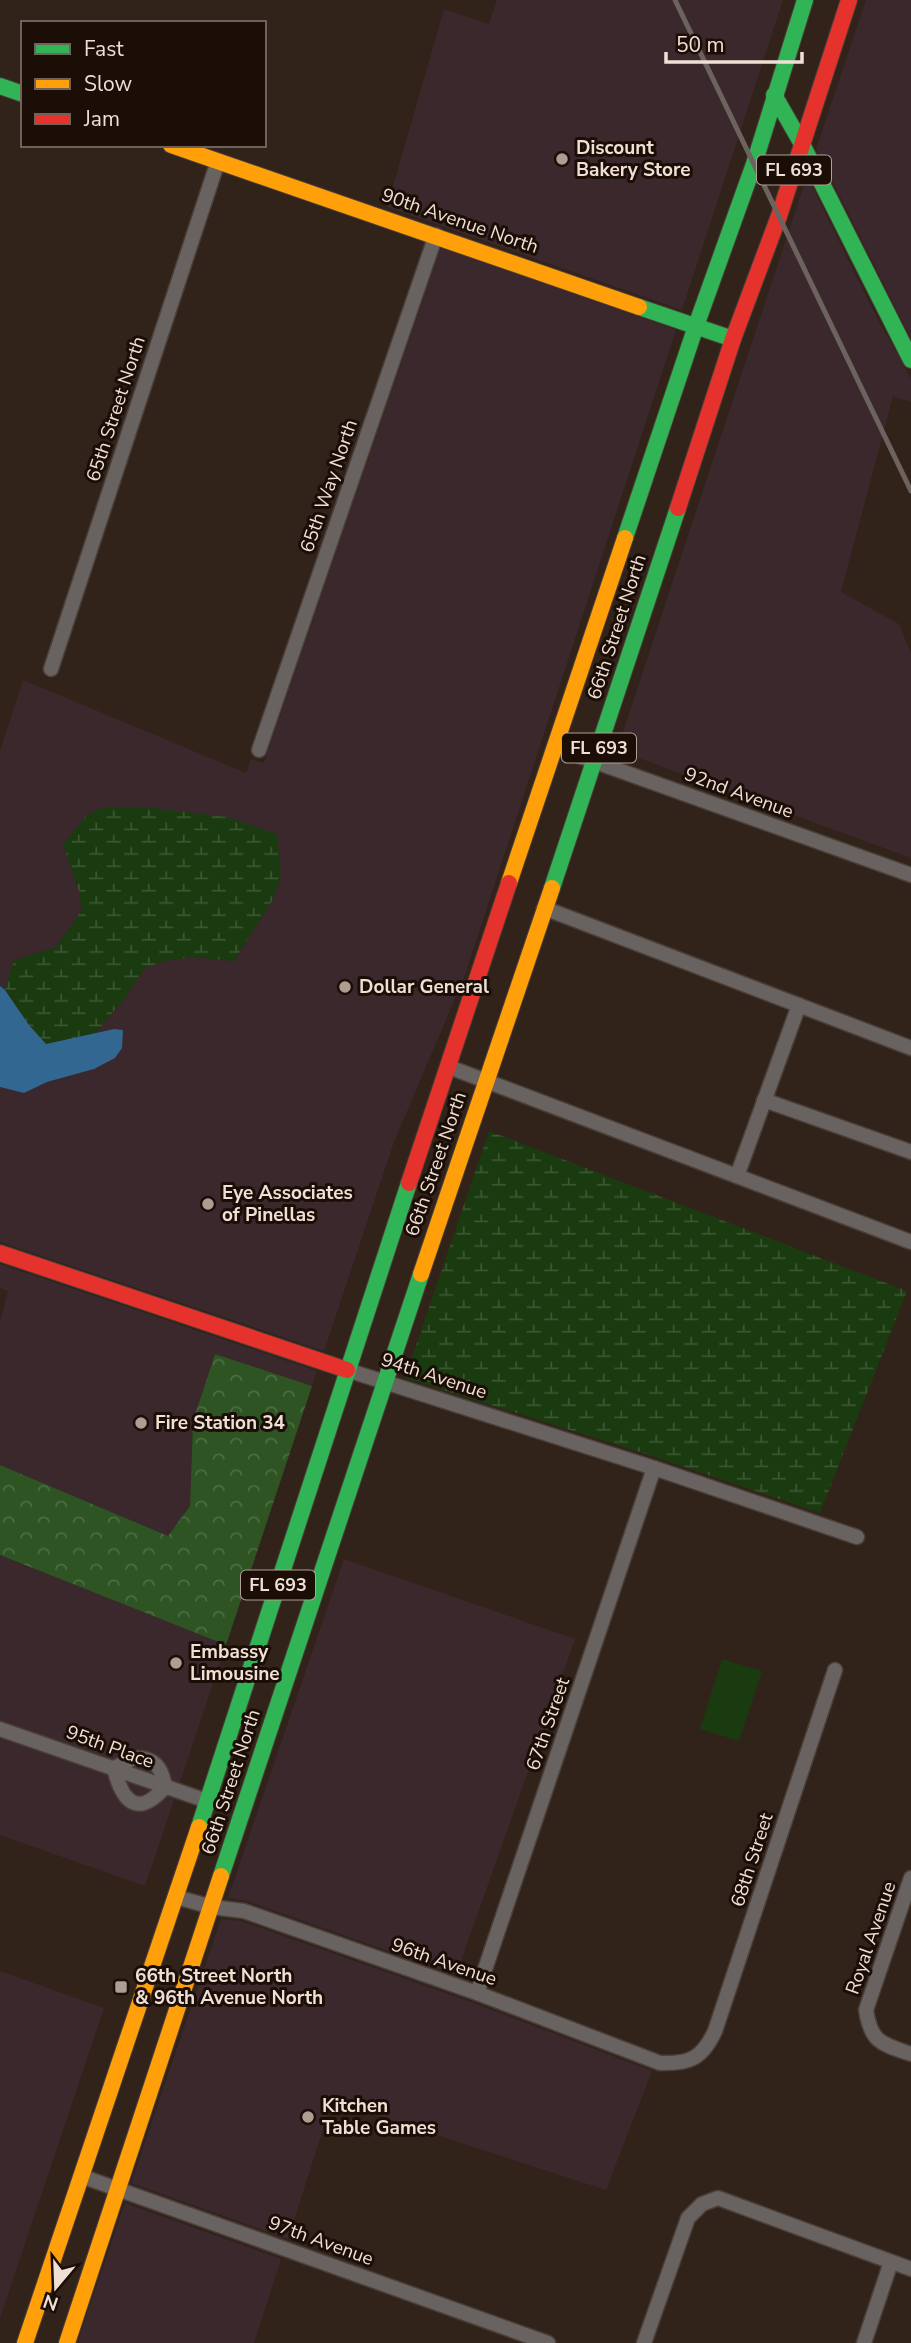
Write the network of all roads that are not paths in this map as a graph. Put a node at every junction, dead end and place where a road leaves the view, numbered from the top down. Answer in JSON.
{"nodes":[{"id":1,"x":805,"y":0,"type":"edge"},
{"id":2,"x":849,"y":0,"type":"edge"},
{"id":3,"x":0,"y":86,"type":"edge"},
{"id":4,"x":21,"y":93,"type":"edge"},
{"id":5,"x":774,"y":95,"type":"junction"},
{"id":6,"x":803,"y":144,"type":"junction"},
{"id":7,"x":178,"y":147,"type":"edge"},
{"id":8,"x":218,"y":161,"type":"junction"},
{"id":9,"x":436,"y":235,"type":"junction"},
{"id":10,"x":696,"y":326,"type":"junction"},
{"id":11,"x":733,"y":339,"type":"junction"},
{"id":12,"x":911,"y":359,"type":"edge"},
{"id":13,"x":51,"y":669,"type":"dead end"},
{"id":14,"x":554,"y":747,"type":"junction"},
{"id":15,"x":259,"y":750,"type":"dead end"},
{"id":16,"x":594,"y":763,"type":"junction"},
{"id":17,"x":911,"y":875,"type":"edge"},
{"id":18,"x":544,"y":908,"type":"junction"},
{"id":19,"x":799,"y":1005,"type":"junction"},
{"id":20,"x":911,"y":1048,"type":"edge"},
{"id":21,"x":450,"y":1067,"type":"junction"},
{"id":22,"x":486,"y":1081,"type":"junction"},
{"id":23,"x":764,"y":1100,"type":"junction"},
{"id":24,"x":911,"y":1152,"type":"edge"},
{"id":25,"x":737,"y":1176,"type":"junction"},
{"id":26,"x":911,"y":1242,"type":"edge"},
{"id":27,"x":0,"y":1253,"type":"edge"},
{"id":28,"x":347,"y":1370,"type":"junction"},
{"id":29,"x":384,"y":1383,"type":"junction"},
{"id":30,"x":654,"y":1468,"type":"junction"},
{"id":31,"x":857,"y":1537,"type":"dead end"},
{"id":32,"x":835,"y":1670,"type":"dead end"},
{"id":33,"x":0,"y":1729,"type":"edge"},
{"id":34,"x":114,"y":1768,"type":"junction"},
{"id":35,"x":165,"y":1787,"type":"junction"},
{"id":36,"x":208,"y":1801,"type":"junction"},
{"id":37,"x":910,"y":1884,"type":"edge"},
{"id":38,"x":176,"y":1897,"type":"junction"},
{"id":39,"x":212,"y":1907,"type":"junction"},
{"id":40,"x":477,"y":1993,"type":"junction"},
{"id":41,"x":911,"y":2054,"type":"edge"},
{"id":42,"x":696,"y":2058,"type":"joint"},
{"id":43,"x":81,"y":2176,"type":"junction"},
{"id":44,"x":119,"y":2190,"type":"junction"},
{"id":45,"x":891,"y":2262,"type":"junction"},
{"id":46,"x":911,"y":2269,"type":"edge"},
{"id":47,"x":24,"y":2343,"type":"edge"},
{"id":48,"x":67,"y":2343,"type":"edge"},
{"id":49,"x":548,"y":2343,"type":"edge"},
{"id":50,"x":643,"y":2343,"type":"edge"},
{"id":51,"x":864,"y":2343,"type":"edge"}],
"edges":[{"from":1,"to":5,"type":"main road","name":"66th Street North","number":"FL 693"},
{"from":2,"to":6,"type":"main road","name":"66th Street North","number":"FL 693"},
{"from":3,"to":4,"type":"main road"},
{"from":5,"to":6,"type":"main road"},
{"from":5,"to":10,"type":"main road","name":"66th Street North","number":"FL 693"},
{"from":6,"to":11,"type":"main road","name":"66th Street North","number":"FL 693"},
{"from":6,"to":12,"type":"main road"},
{"from":7,"to":8,"type":"main road","name":"90th Avenue North"},
{"from":8,"to":9,"type":"main road","name":"90th Avenue North"},
{"from":8,"to":13,"type":"street","name":"65th Street North"},
{"from":9,"to":10,"type":"main road","name":"90th Avenue North"},
{"from":9,"to":15,"type":"street","name":"65th Way North"},
{"from":10,"to":11,"type":"main road","name":"90th Avenue North"},
{"from":10,"to":14,"type":"main road","name":"66th Street North","number":"FL 693"},
{"from":11,"to":16,"type":"main road","name":"66th Street North","number":"FL 693"},
{"from":14,"to":16,"type":"street","name":"92nd Avenue"},
{"from":14,"to":21,"type":"main road","name":"66th Street North","number":"FL 693"},
{"from":16,"to":17,"type":"street","name":"92nd Avenue"},
{"from":16,"to":18,"type":"main road","name":"66th Street North","number":"FL 693"},
{"from":18,"to":19,"type":"street"},
{"from":18,"to":22,"type":"main road","name":"66th Street North","number":"FL 693"},
{"from":19,"to":20,"type":"street"},
{"from":19,"to":23,"type":"street"},
{"from":21,"to":22,"type":"street"},
{"from":21,"to":28,"type":"main road","name":"66th Street North","number":"FL 693"},
{"from":22,"to":25,"type":"street"},
{"from":22,"to":29,"type":"main road","name":"66th Street North","number":"FL 693"},
{"from":23,"to":24,"type":"street"},
{"from":23,"to":25,"type":"street"},
{"from":25,"to":26,"type":"street"},
{"from":27,"to":28,"type":"main road","name":"94th Avenue"},
{"from":28,"to":29,"type":"street","name":"94th Avenue"},
{"from":28,"to":36,"type":"main road","name":"66th Street North","number":"FL 693"},
{"from":29,"to":30,"type":"street","name":"94th Avenue"},
{"from":29,"to":39,"type":"main road","name":"66th Street North","number":"FL 693"},
{"from":30,"to":31,"type":"street","name":"94th Avenue"},
{"from":30,"to":40,"type":"street","name":"67th Street"},
{"from":32,"to":42,"type":"street","name":"68th Street"},
{"from":33,"to":34,"type":"street","name":"95th Place"},
{"from":34,"to":35,"type":"street","name":"95th Place"},
{"from":34,"to":35,"type":"street"},
{"from":35,"to":36,"type":"street","name":"95th Place"},
{"from":36,"to":38,"type":"main road","name":"66th Street North","number":"FL 693"},
{"from":37,"to":41,"type":"street","name":"Royal Avenue"},
{"from":38,"to":39,"type":"street","name":"96th Avenue"},
{"from":38,"to":43,"type":"main road","name":"66th Street North","number":"FL 693"},
{"from":39,"to":40,"type":"street","name":"96th Avenue"},
{"from":39,"to":44,"type":"main road","name":"66th Street North","number":"FL 693"},
{"from":40,"to":42,"type":"street","name":"96th Avenue"},
{"from":43,"to":44,"type":"street","name":"97th Avenue"},
{"from":43,"to":47,"type":"main road","name":"66th Street North","number":"FL 693"},
{"from":44,"to":48,"type":"main road","name":"66th Street North","number":"FL 693"},
{"from":44,"to":49,"type":"street","name":"97th Avenue"},
{"from":45,"to":46,"type":"street"},
{"from":45,"to":50,"type":"street"},
{"from":45,"to":51,"type":"street"}]}
